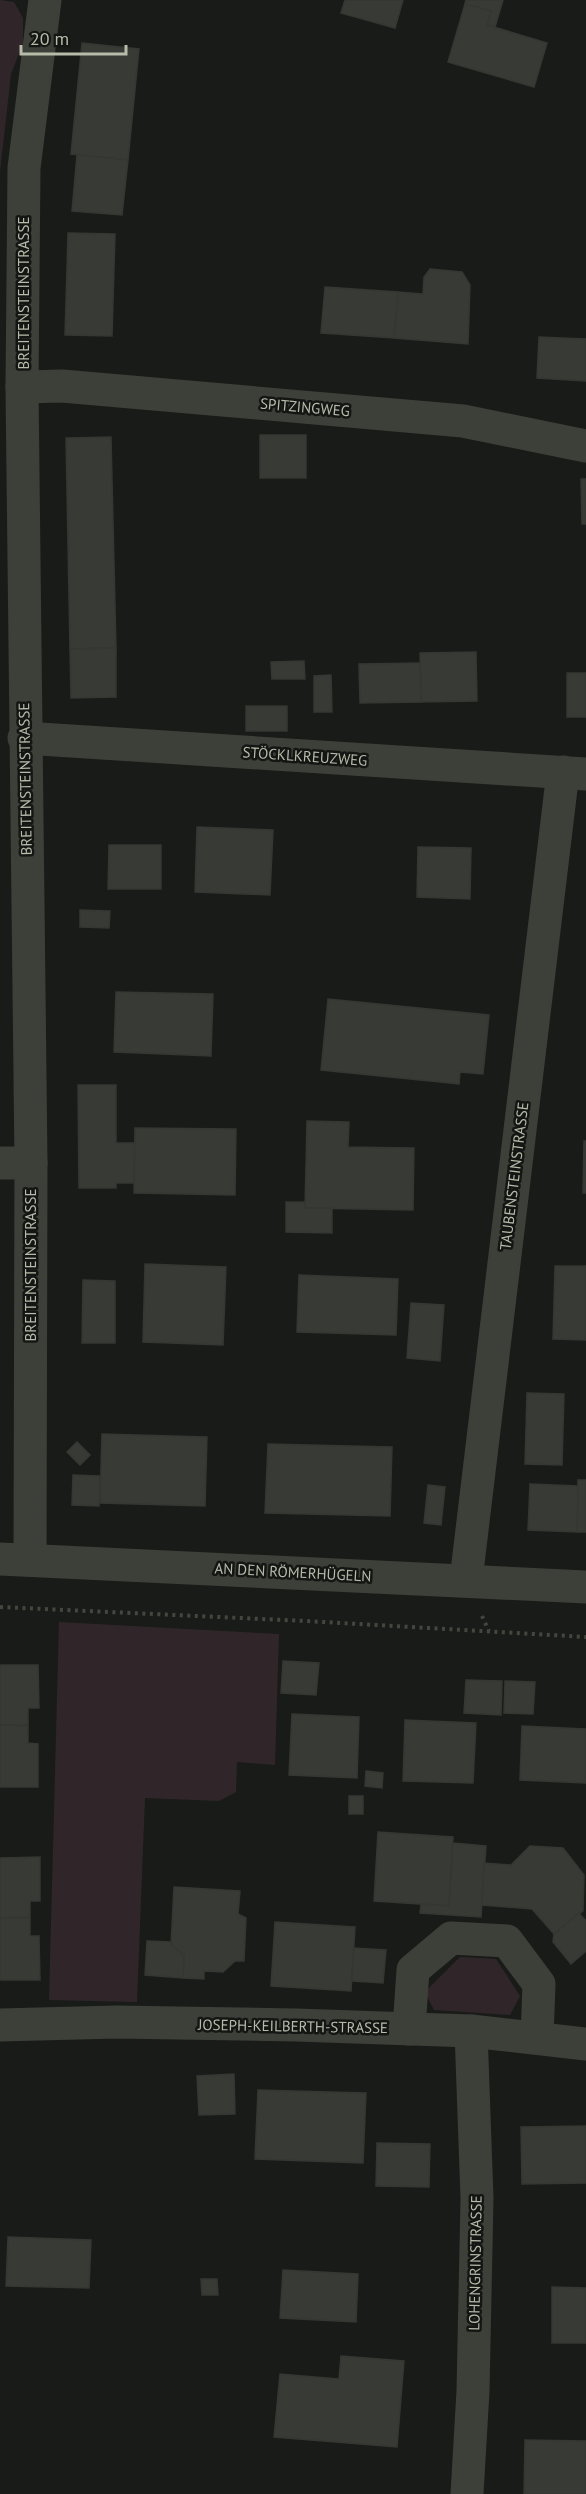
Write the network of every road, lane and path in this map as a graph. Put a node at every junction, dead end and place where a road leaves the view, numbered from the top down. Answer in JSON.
{"nodes":[{"id":1,"x":45,"y":0,"type":"edge"},
{"id":2,"x":22,"y":387,"type":"junction"},
{"id":3,"x":586,"y":446,"type":"edge"},
{"id":4,"x":12,"y":574,"type":"edge"},
{"id":5,"x":24,"y":738,"type":"junction"},
{"id":6,"x":574,"y":773,"type":"edge"},
{"id":7,"x":15,"y":1163,"type":"edge"},
{"id":8,"x":15,"y":1559,"type":"edge"},
{"id":9,"x":466,"y":1580,"type":"junction"},
{"id":10,"x":586,"y":1587,"type":"edge"},
{"id":11,"x":0,"y":1607,"type":"edge"},
{"id":12,"x":586,"y":1637,"type":"edge"},
{"id":13,"x":0,"y":2025,"type":"edge"},
{"id":14,"x":410,"y":2029,"type":"junction"},
{"id":15,"x":471,"y":2031,"type":"junction"},
{"id":16,"x":537,"y":2038,"type":"junction"},
{"id":17,"x":586,"y":2044,"type":"edge"},
{"id":18,"x":468,"y":2494,"type":"edge"}],
"edges":[{"from":1,"to":2,"type":"street","name":"BREITENSTEINSTRASSE"},
{"from":2,"to":3,"type":"street","name":"SPITZINGWEG"},
{"from":2,"to":4,"type":"street","name":"BREITENSTEINSTRASSE"},
{"from":4,"to":5,"type":"street","name":"BREITENSTEINSTRASSE"},
{"from":5,"to":6,"type":"street","name":"STÖCKLKREUZWEG"},
{"from":5,"to":7,"type":"street","name":"BREITENSTEINSTRASSE"},
{"from":6,"to":9,"type":"street","name":"TAUBENSTEINSTRASSE"},
{"from":7,"to":8,"type":"street","name":"BREITENSTEINSTRASSE"},
{"from":8,"to":9,"type":"street","name":"AN DEN RÖMERHÜGELN"},
{"from":9,"to":10,"type":"street","name":"AN DEN RÖMERHÜGELN"},
{"from":11,"to":12,"type":"path"},
{"from":13,"to":14,"type":"street","name":"JOSEPH-KEILBERTH-STRASSE"},
{"from":14,"to":15,"type":"street","name":"JOSEPH-KEILBERTH-STRASSE"},
{"from":14,"to":16,"type":"street"},
{"from":15,"to":16,"type":"street","name":"JOSEPH-KEILBERTH-STRASSE"},
{"from":15,"to":18,"type":"street","name":"LOHENGRINSTRASSE"},
{"from":16,"to":17,"type":"street","name":"JOSEPH-KEILBERTH-STRASSE"}]}
